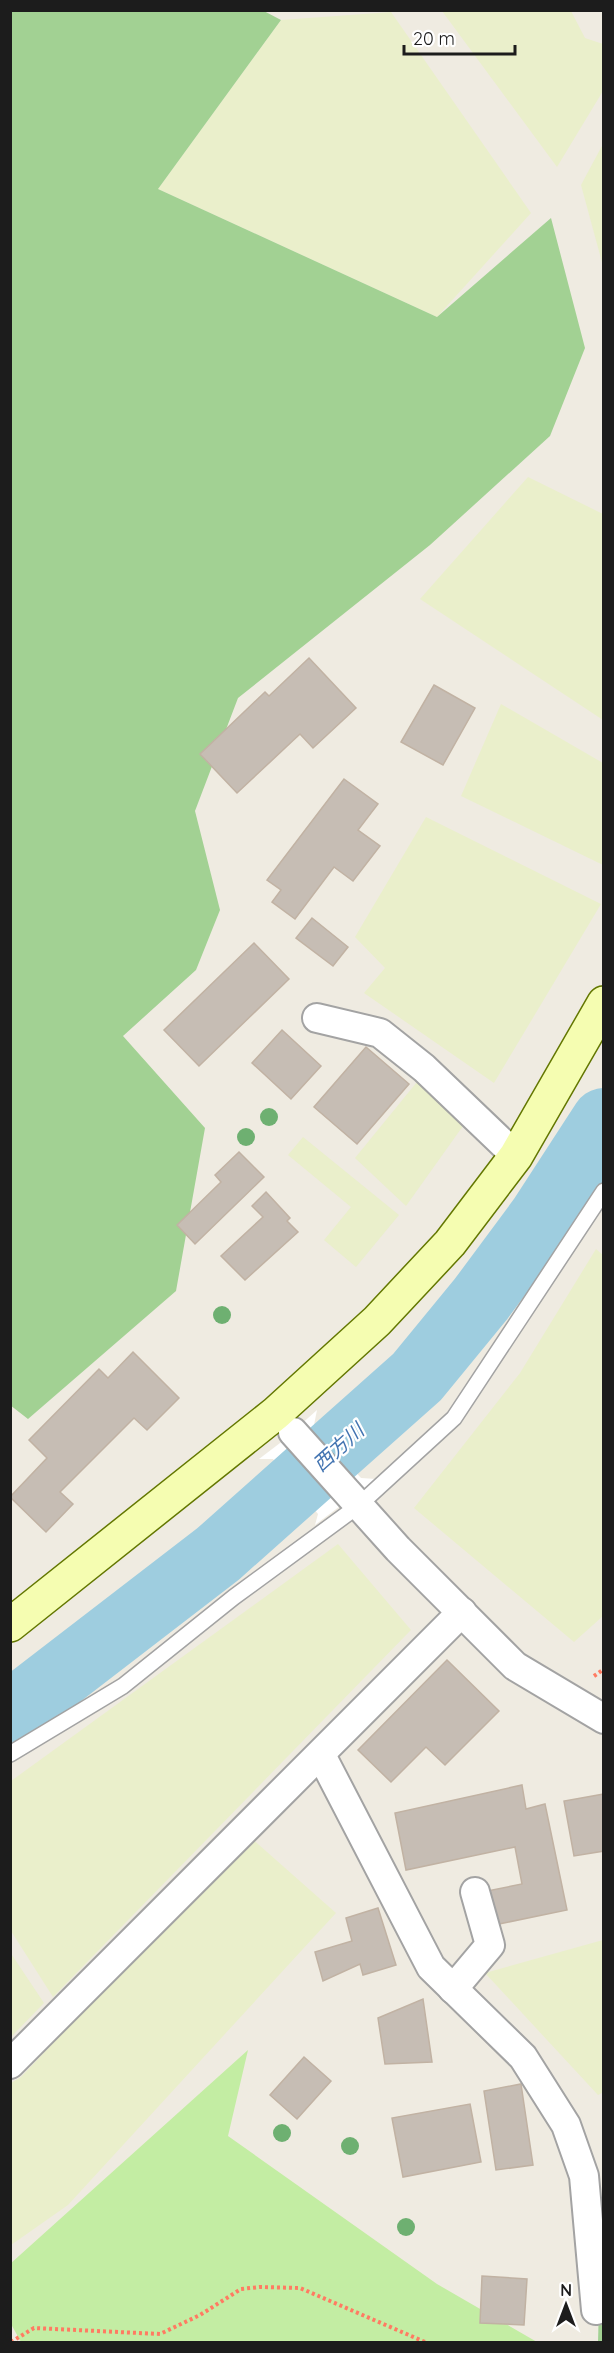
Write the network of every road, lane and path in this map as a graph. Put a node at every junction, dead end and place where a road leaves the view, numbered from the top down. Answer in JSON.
{"nodes":[{"id":1,"x":603,"y":1003,"type":"edge"},
{"id":2,"x":317,"y":1018,"type":"dead end"},
{"id":3,"x":516,"y":1156,"type":"junction"},
{"id":4,"x":603,"y":1191,"type":"edge"},
{"id":5,"x":284,"y":1422,"type":"junction"},
{"id":6,"x":354,"y":1502,"type":"junction"},
{"id":7,"x":462,"y":1612,"type":"junction"},
{"id":8,"x":10,"y":1625,"type":"edge"},
{"id":9,"x":603,"y":1719,"type":"edge"},
{"id":10,"x":10,"y":1754,"type":"edge"},
{"id":11,"x":321,"y":1755,"type":"junction"},
{"id":12,"x":475,"y":1892,"type":"dead end"},
{"id":13,"x":453,"y":1989,"type":"junction"},
{"id":14,"x":10,"y":2064,"type":"edge"},
{"id":15,"x":596,"y":2310,"type":"dead end"},
{"id":16,"x":11,"y":2343,"type":"edge"},
{"id":17,"x":425,"y":2343,"type":"edge"}],
"edges":[{"from":1,"to":3,"type":"street"},
{"from":2,"to":3,"type":"street"},
{"from":3,"to":5,"type":"street"},
{"from":4,"to":6,"type":"lane"},
{"from":5,"to":6,"type":"street"},
{"from":5,"to":8,"type":"street"},
{"from":6,"to":7,"type":"street"},
{"from":6,"to":10,"type":"lane"},
{"from":7,"to":9,"type":"street"},
{"from":7,"to":11,"type":"street"},
{"from":11,"to":13,"type":"street"},
{"from":11,"to":14,"type":"street"},
{"from":12,"to":13,"type":"street"},
{"from":13,"to":15,"type":"street"},
{"from":16,"to":17,"type":"path"}]}
